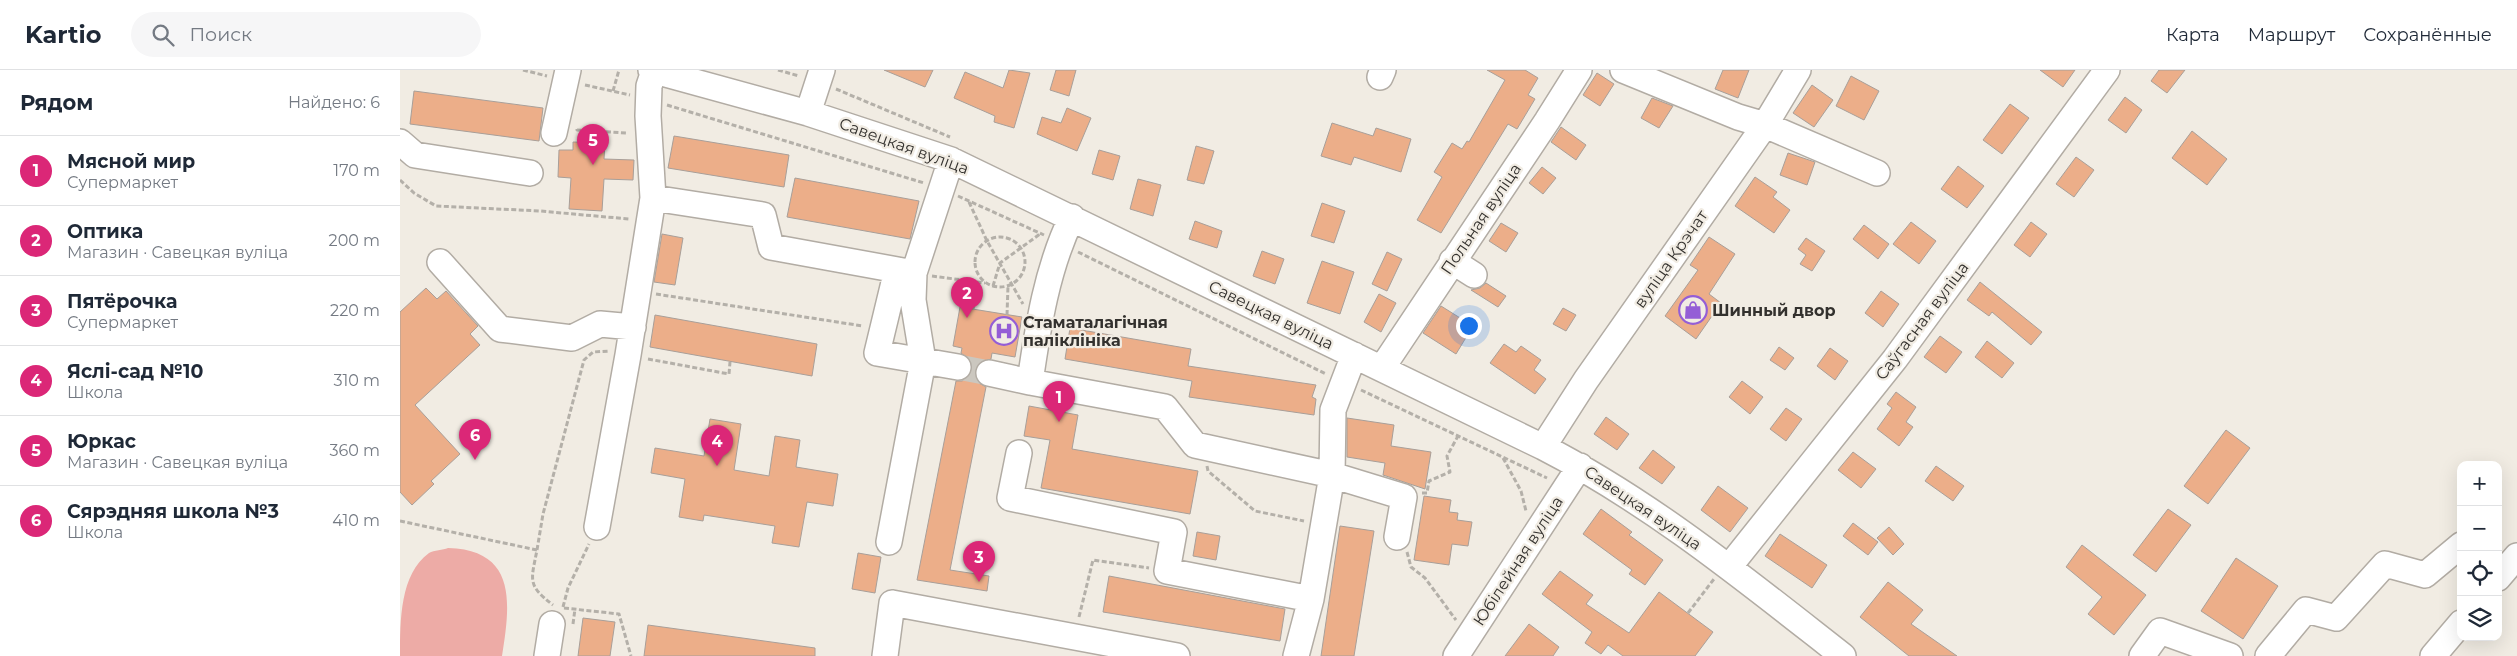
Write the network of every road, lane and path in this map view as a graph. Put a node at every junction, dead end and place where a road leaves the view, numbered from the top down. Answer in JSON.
{"nodes":[{"id":1,"x":523,"y":70,"type":"edge"},
{"id":2,"x":619,"y":70,"type":"edge"},
{"id":3,"x":653,"y":70,"type":"edge"},
{"id":4,"x":822,"y":70,"type":"edge"},
{"id":5,"x":1623,"y":70,"type":"edge"},
{"id":6,"x":1798,"y":70,"type":"edge"},
{"id":7,"x":2107,"y":70,"type":"edge"},
{"id":8,"x":1572,"y":72,"type":"edge"},
{"id":9,"x":566,"y":75,"type":"edge"},
{"id":10,"x":613,"y":91,"type":"junction"},
{"id":11,"x":634,"y":100,"type":"junction"},
{"id":12,"x":808,"y":113,"type":"junction"},
{"id":13,"x":627,"y":124,"type":"dead end"},
{"id":14,"x":1765,"y":125,"type":"junction"},
{"id":15,"x":566,"y":132,"type":"joint"},
{"id":16,"x":400,"y":142,"type":"edge"},
{"id":17,"x":952,"y":160,"type":"junction"},
{"id":18,"x":530,"y":172,"type":"dead end"},
{"id":19,"x":1877,"y":173,"type":"dead end"},
{"id":20,"x":400,"y":180,"type":"edge"},
{"id":21,"x":942,"y":189,"type":"junction"},
{"id":22,"x":969,"y":201,"type":"junction"},
{"id":23,"x":652,"y":209,"type":"junction"},
{"id":24,"x":1072,"y":217,"type":"junction"},
{"id":25,"x":1050,"y":238,"type":"junction"},
{"id":26,"x":987,"y":241,"type":"junction"},
{"id":27,"x":1021,"y":248,"type":"junction"},
{"id":28,"x":1452,"y":261,"type":"junction"},
{"id":29,"x":440,"y":262,"type":"dead end"},
{"id":30,"x":1000,"y":263,"type":"junction"},
{"id":31,"x":906,"y":271,"type":"junction"},
{"id":32,"x":1474,"y":275,"type":"dead end"},
{"id":33,"x":979,"y":282,"type":"junction"},
{"id":34,"x":986,"y":283,"type":"junction"},
{"id":35,"x":993,"y":286,"type":"junction"},
{"id":36,"x":1010,"y":286,"type":"junction"},
{"id":37,"x":638,"y":291,"type":"junction"},
{"id":38,"x":973,"y":309,"type":"dead end"},
{"id":39,"x":1007,"y":315,"type":"dead end"},
{"id":40,"x":632,"y":327,"type":"junction"},
{"id":41,"x":1038,"y":328,"type":"junction"},
{"id":42,"x":883,"y":329,"type":"junction"},
{"id":43,"x":628,"y":355,"type":"junction"},
{"id":44,"x":1354,"y":355,"type":"junction"},
{"id":45,"x":923,"y":361,"type":"junction"},
{"id":46,"x":730,"y":362,"type":"dead end"},
{"id":47,"x":958,"y":367,"type":"tunnel mouth"},
{"id":48,"x":1382,"y":368,"type":"junction"},
{"id":49,"x":989,"y":373,"type":"tunnel mouth"},
{"id":50,"x":1030,"y":382,"type":"junction"},
{"id":51,"x":1344,"y":382,"type":"junction"},
{"id":52,"x":1458,"y":436,"type":"junction"},
{"id":53,"x":1195,"y":445,"type":"junction"},
{"id":54,"x":1543,"y":447,"type":"junction"},
{"id":55,"x":1019,"y":453,"type":"dead end"},
{"id":56,"x":1503,"y":457,"type":"junction"},
{"id":57,"x":1580,"y":466,"type":"junction"},
{"id":58,"x":1332,"y":475,"type":"junction"},
{"id":59,"x":1547,"y":478,"type":"dead end"},
{"id":60,"x":1521,"y":490,"type":"dead end"},
{"id":61,"x":1427,"y":493,"type":"dead end"},
{"id":62,"x":400,"y":520,"type":"edge"},
{"id":63,"x":1323,"y":525,"type":"junction"},
{"id":64,"x":597,"y":527,"type":"joint"},
{"id":65,"x":1397,"y":536,"type":"joint"},
{"id":66,"x":889,"y":542,"type":"dead end"},
{"id":67,"x":2457,"y":548,"type":"edge"},
{"id":68,"x":537,"y":550,"type":"junction"},
{"id":69,"x":2510,"y":554,"type":"edge"},
{"id":70,"x":2502,"y":570,"type":"edge"},
{"id":71,"x":1167,"y":571,"type":"junction"},
{"id":72,"x":1722,"y":573,"type":"junction"},
{"id":73,"x":1311,"y":599,"type":"junction"},
{"id":74,"x":1688,"y":613,"type":"dead end"},
{"id":75,"x":557,"y":616,"type":"junction"},
{"id":76,"x":1459,"y":626,"type":"dead end"},
{"id":77,"x":2457,"y":628,"type":"edge"},
{"id":78,"x":1075,"y":635,"type":"junction"},
{"id":79,"x":1832,"y":653,"type":"edge"},
{"id":80,"x":547,"y":656,"type":"edge"},
{"id":81,"x":631,"y":656,"type":"edge"},
{"id":82,"x":885,"y":656,"type":"edge"},
{"id":83,"x":1177,"y":656,"type":"edge"},
{"id":84,"x":1296,"y":656,"type":"edge"},
{"id":85,"x":1456,"y":656,"type":"edge"},
{"id":86,"x":2142,"y":656,"type":"edge"},
{"id":87,"x":2230,"y":656,"type":"edge"},
{"id":88,"x":2268,"y":656,"type":"edge"},
{"id":89,"x":2432,"y":656,"type":"edge"}],
"edges":[{"from":1,"to":9,"type":"path"},
{"from":2,"to":10,"type":"path"},
{"from":3,"to":11,"type":"street"},
{"from":3,"to":12,"type":"street","name":"Савецкая вуліца"},
{"from":4,"to":12,"type":"street"},
{"from":5,"to":14,"type":"street"},
{"from":6,"to":14,"type":"street","name":"вуліца Крэчат"},
{"from":7,"to":72,"type":"street","name":"Саўгасная вуліца"},
{"from":8,"to":28,"type":"street","name":"Польная вуліца"},
{"from":9,"to":10,"type":"path"},
{"from":9,"to":15,"type":"street"},
{"from":10,"to":11,"type":"path"},
{"from":11,"to":21,"type":"path"},
{"from":11,"to":23,"type":"street"},
{"from":12,"to":17,"type":"street","name":"Савецкая вуліца"},
{"from":13,"to":15,"type":"path"},
{"from":14,"to":19,"type":"street"},
{"from":14,"to":54,"type":"street","name":"вуліца Крэчат"},
{"from":16,"to":18,"type":"street"},
{"from":17,"to":21,"type":"street"},
{"from":17,"to":24,"type":"street","name":"Савецкая вуліца"},
{"from":20,"to":23,"type":"path"},
{"from":21,"to":22,"type":"path"},
{"from":21,"to":31,"type":"street"},
{"from":22,"to":25,"type":"path"},
{"from":22,"to":26,"type":"path"},
{"from":23,"to":31,"type":"street"},
{"from":23,"to":37,"type":"street"},
{"from":24,"to":25,"type":"street"},
{"from":24,"to":44,"type":"street","name":"Савецкая вуліца"},
{"from":25,"to":27,"type":"path"},
{"from":25,"to":41,"type":"street"},
{"from":25,"to":51,"type":"path"},
{"from":26,"to":27,"type":"path"},
{"from":26,"to":30,"type":"path"},
{"from":26,"to":34,"type":"path"},
{"from":27,"to":30,"type":"path"},
{"from":27,"to":36,"type":"path"},
{"from":28,"to":32,"type":"street"},
{"from":28,"to":48,"type":"street","name":"Польная вуліца"},
{"from":29,"to":40,"type":"street"},
{"from":30,"to":35,"type":"path"},
{"from":30,"to":36,"type":"path"},
{"from":31,"to":33,"type":"path"},
{"from":31,"to":42,"type":"street"},
{"from":31,"to":45,"type":"street"},
{"from":33,"to":34,"type":"path"},
{"from":33,"to":38,"type":"path"},
{"from":34,"to":35,"type":"path"},
{"from":35,"to":36,"type":"path"},
{"from":36,"to":39,"type":"path"},
{"from":36,"to":41,"type":"path"},
{"from":37,"to":40,"type":"street"},
{"from":37,"to":42,"type":"path"},
{"from":40,"to":43,"type":"street"},
{"from":41,"to":50,"type":"street"},
{"from":42,"to":45,"type":"street"},
{"from":43,"to":46,"type":"path"},
{"from":43,"to":64,"type":"street"},
{"from":43,"to":68,"type":"path"},
{"from":44,"to":48,"type":"street","name":"Савецкая вуліца"},
{"from":44,"to":51,"type":"street"},
{"from":45,"to":47,"type":"street"},
{"from":45,"to":66,"type":"street"},
{"from":48,"to":54,"type":"street","name":"Савецкая вуліца"},
{"from":49,"to":50,"type":"street"},
{"from":50,"to":53,"type":"street"},
{"from":51,"to":52,"type":"path"},
{"from":51,"to":58,"type":"street"},
{"from":52,"to":56,"type":"path"},
{"from":52,"to":61,"type":"path"},
{"from":53,"to":58,"type":"street"},
{"from":53,"to":63,"type":"path"},
{"from":54,"to":57,"type":"street","name":"Савецкая вуліца"},
{"from":55,"to":71,"type":"street"},
{"from":56,"to":59,"type":"path"},
{"from":56,"to":60,"type":"path"},
{"from":57,"to":72,"type":"street","name":"Савецкая вуліца"},
{"from":57,"to":85,"type":"street","name":"Юбілейная вуліца"},
{"from":58,"to":63,"type":"street"},
{"from":58,"to":65,"type":"street"},
{"from":62,"to":68,"type":"path"},
{"from":63,"to":73,"type":"street"},
{"from":64,"to":75,"type":"path"},
{"from":65,"to":76,"type":"path"},
{"from":67,"to":88,"type":"street"},
{"from":68,"to":75,"type":"path"},
{"from":69,"to":70,"type":"street"},
{"from":71,"to":73,"type":"street"},
{"from":71,"to":78,"type":"path"},
{"from":72,"to":74,"type":"path"},
{"from":72,"to":79,"type":"street","name":"Савецкая вуліца"},
{"from":73,"to":84,"type":"street"},
{"from":75,"to":80,"type":"street"},
{"from":75,"to":81,"type":"path"},
{"from":77,"to":89,"type":"street"},
{"from":78,"to":82,"type":"street"},
{"from":78,"to":83,"type":"street"},
{"from":86,"to":87,"type":"street"}]}
